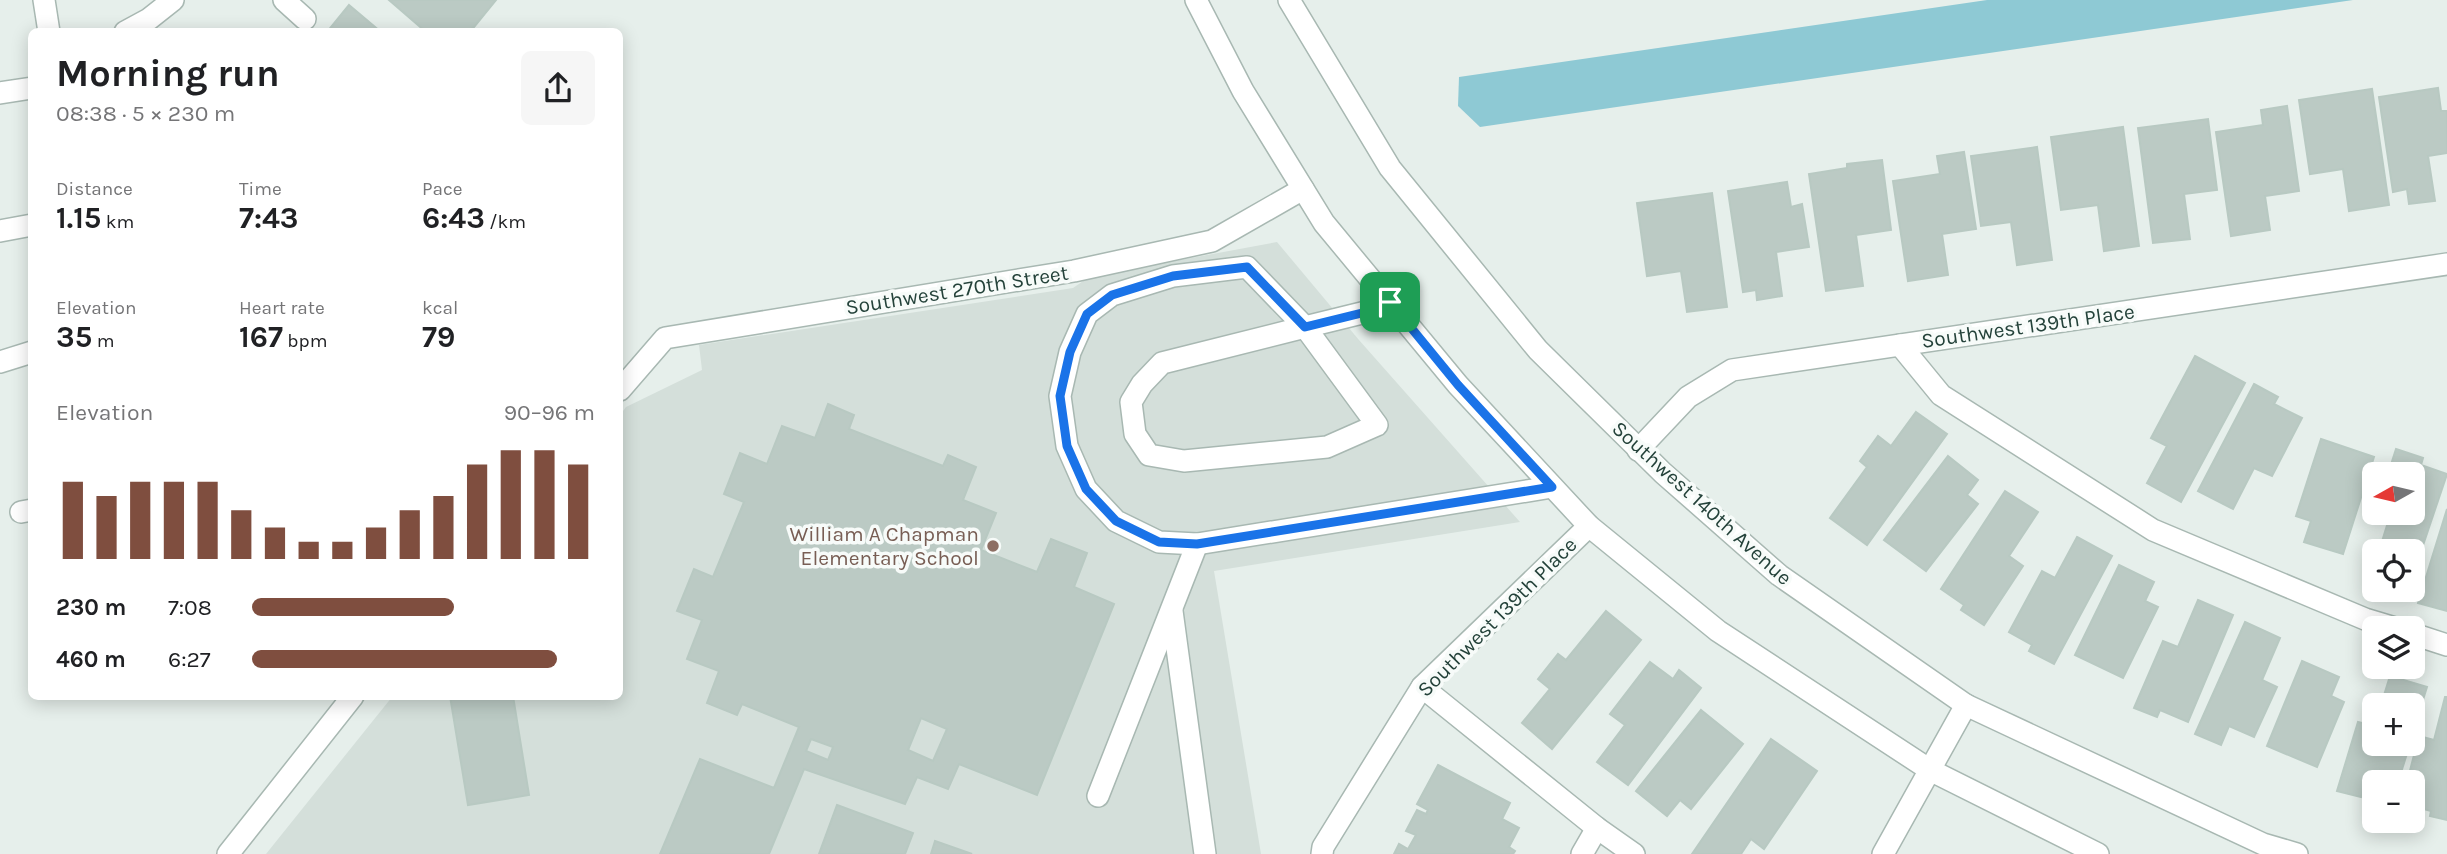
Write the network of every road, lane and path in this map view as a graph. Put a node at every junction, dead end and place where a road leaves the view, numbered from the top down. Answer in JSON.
{"nodes":[{"id":1,"x":44,"y":0,"type":"edge"},
{"id":2,"x":173,"y":0,"type":"edge"},
{"id":3,"x":284,"y":0,"type":"edge"},
{"id":4,"x":1196,"y":0,"type":"edge"},
{"id":5,"x":1289,"y":0,"type":"edge"},
{"id":6,"x":305,"y":19,"type":"dead end"},
{"id":7,"x":48,"y":28,"type":"edge"},
{"id":8,"x":135,"y":28,"type":"edge"},
{"id":9,"x":28,"y":89,"type":"edge"},
{"id":10,"x":0,"y":93,"type":"edge"},
{"id":11,"x":1303,"y":189,"type":"junction"},
{"id":12,"x":28,"y":226,"type":"edge"},
{"id":13,"x":0,"y":231,"type":"edge"},
{"id":14,"x":2447,"y":264,"type":"edge"},
{"id":15,"x":1390,"y":302,"type":"junction"},
{"id":16,"x":1305,"y":327,"type":"junction"},
{"id":17,"x":1900,"y":345,"type":"junction"},
{"id":18,"x":28,"y":353,"type":"edge"},
{"id":19,"x":0,"y":362,"type":"edge"},
{"id":20,"x":623,"y":387,"type":"edge"},
{"id":21,"x":1639,"y":450,"type":"junction"},
{"id":22,"x":1552,"y":487,"type":"junction"},
{"id":23,"x":1589,"y":526,"type":"junction"},
{"id":24,"x":1197,"y":544,"type":"junction"},
{"id":25,"x":1171,"y":609,"type":"junction"},
{"id":26,"x":2362,"y":618,"type":"edge"},
{"id":27,"x":2425,"y":638,"type":"edge"},
{"id":28,"x":2447,"y":645,"type":"edge"},
{"id":29,"x":1422,"y":687,"type":"junction"},
{"id":30,"x":350,"y":700,"type":"edge"},
{"id":31,"x":1966,"y":705,"type":"junction"},
{"id":32,"x":1930,"y":770,"type":"junction"},
{"id":33,"x":1098,"y":796,"type":"dead end"},
{"id":34,"x":1597,"y":828,"type":"junction"},
{"id":35,"x":228,"y":854,"type":"edge"},
{"id":36,"x":1205,"y":854,"type":"edge"},
{"id":37,"x":1322,"y":854,"type":"edge"},
{"id":38,"x":1583,"y":854,"type":"edge"},
{"id":39,"x":1634,"y":854,"type":"edge"},
{"id":40,"x":1883,"y":854,"type":"edge"},
{"id":41,"x":2098,"y":854,"type":"edge"},
{"id":42,"x":2297,"y":854,"type":"edge"}],
"edges":[{"from":1,"to":7,"type":"street"},
{"from":2,"to":8,"type":"street"},
{"from":3,"to":6,"type":"street"},
{"from":4,"to":11,"type":"street"},
{"from":5,"to":21,"type":"street","name":"Southwest 140th Avenue"},
{"from":9,"to":10,"type":"street"},
{"from":11,"to":15,"type":"street"},
{"from":11,"to":20,"type":"street","name":"Southwest 270th Street"},
{"from":12,"to":13,"type":"street"},
{"from":14,"to":17,"type":"street","name":"Southwest 139th Place"},
{"from":15,"to":16,"type":"street"},
{"from":15,"to":22,"type":"street"},
{"from":16,"to":16,"type":"street"},
{"from":16,"to":24,"type":"street"},
{"from":17,"to":21,"type":"street","name":"Southwest 139th Place"},
{"from":17,"to":26,"type":"street"},
{"from":18,"to":19,"type":"street"},
{"from":21,"to":31,"type":"street","name":"Southwest 140th Avenue"},
{"from":22,"to":23,"type":"street"},
{"from":22,"to":24,"type":"street"},
{"from":23,"to":29,"type":"street","name":"Southwest 139th Place"},
{"from":23,"to":32,"type":"street"},
{"from":24,"to":25,"type":"street"},
{"from":25,"to":33,"type":"street"},
{"from":25,"to":36,"type":"street"},
{"from":27,"to":28,"type":"street"},
{"from":29,"to":34,"type":"street"},
{"from":29,"to":37,"type":"street","name":"Southwest 139th Place"},
{"from":30,"to":35,"type":"street"},
{"from":31,"to":32,"type":"street"},
{"from":31,"to":42,"type":"street","name":"Southwest 140th Avenue"},
{"from":32,"to":40,"type":"street"},
{"from":32,"to":41,"type":"street"},
{"from":34,"to":38,"type":"street"},
{"from":34,"to":39,"type":"street"}]}
